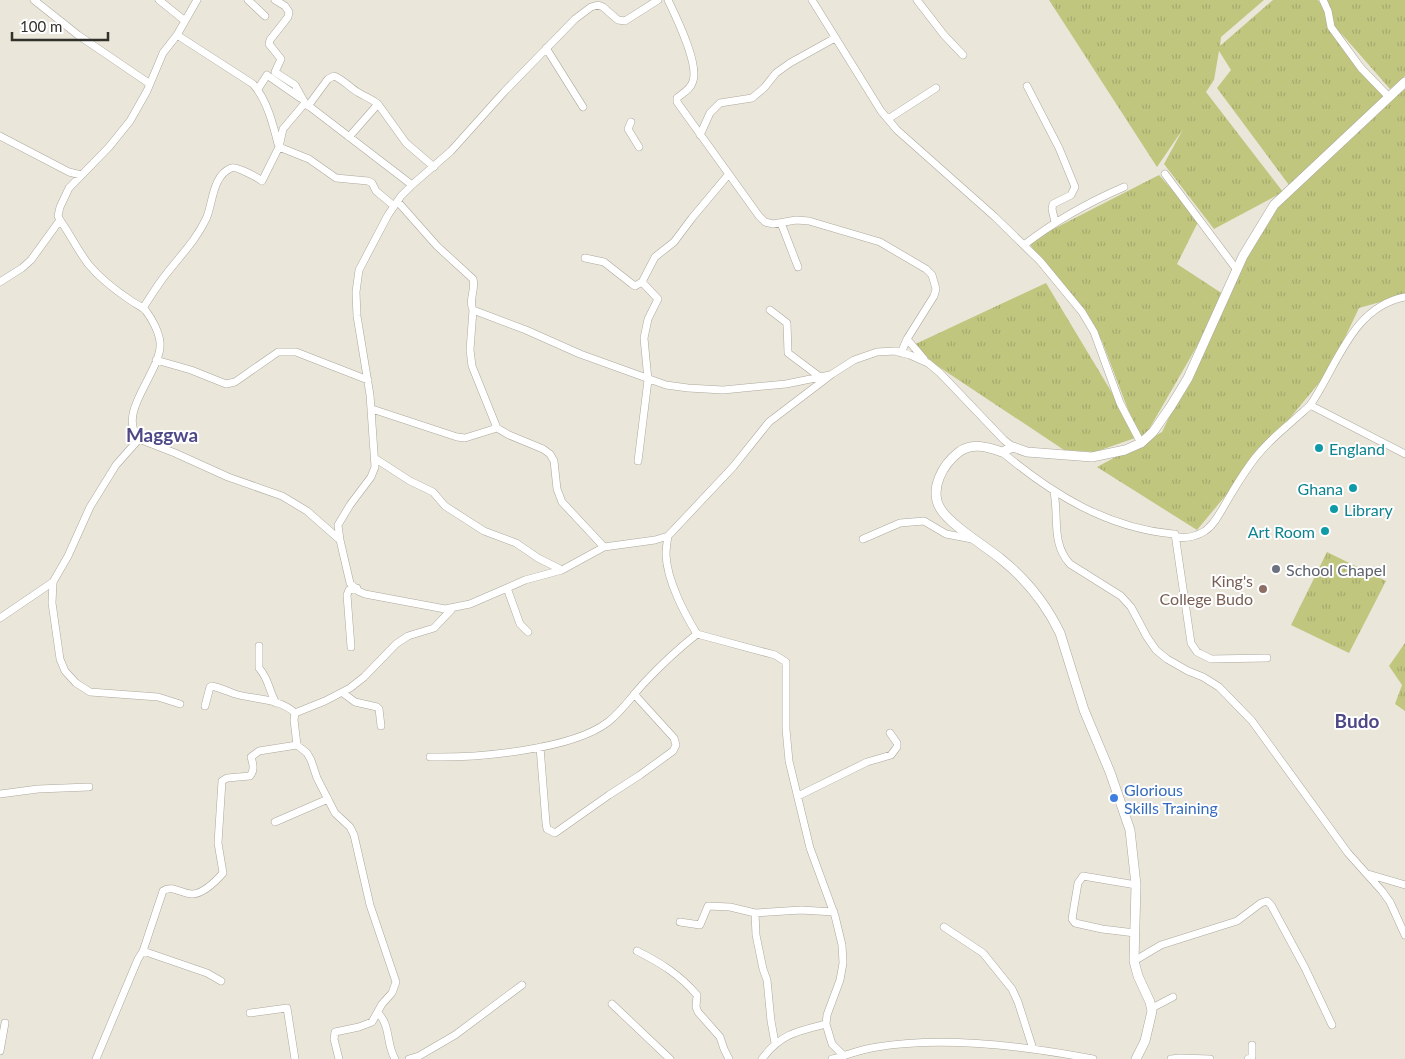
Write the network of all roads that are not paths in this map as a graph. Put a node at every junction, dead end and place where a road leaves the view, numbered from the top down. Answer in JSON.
{"nodes":[{"id":1,"x":34,"y":0,"type":"edge"},
{"id":2,"x":159,"y":0,"type":"edge"},
{"id":3,"x":196,"y":0,"type":"edge"},
{"id":4,"x":248,"y":0,"type":"edge"},
{"id":5,"x":275,"y":0,"type":"edge"},
{"id":6,"x":658,"y":0,"type":"edge"},
{"id":7,"x":668,"y":0,"type":"edge"},
{"id":8,"x":812,"y":0,"type":"edge"},
{"id":9,"x":917,"y":0,"type":"edge"},
{"id":10,"x":1323,"y":0,"type":"edge"},
{"id":11,"x":265,"y":16,"type":"dead end"},
{"id":12,"x":185,"y":21,"type":"junction"},
{"id":13,"x":177,"y":35,"type":"junction"},
{"id":14,"x":835,"y":38,"type":"junction"},
{"id":15,"x":546,"y":48,"type":"junction"},
{"id":16,"x":963,"y":55,"type":"dead end"},
{"id":17,"x":1405,"y":82,"type":"edge"},
{"id":18,"x":150,"y":84,"type":"junction"},
{"id":19,"x":1027,"y":86,"type":"dead end"},
{"id":20,"x":936,"y":88,"type":"dead end"},
{"id":21,"x":258,"y":89,"type":"junction"},
{"id":22,"x":1389,"y":97,"type":"junction"},
{"id":23,"x":305,"y":103,"type":"junction"},
{"id":24,"x":378,"y":104,"type":"junction"},
{"id":25,"x":583,"y":107,"type":"dead end"},
{"id":26,"x":888,"y":119,"type":"junction"},
{"id":27,"x":631,"y":122,"type":"dead end"},
{"id":28,"x":700,"y":135,"type":"junction"},
{"id":29,"x":0,"y":136,"type":"edge"},
{"id":30,"x":349,"y":137,"type":"junction"},
{"id":31,"x":279,"y":147,"type":"junction"},
{"id":32,"x":639,"y":147,"type":"dead end"},
{"id":33,"x":434,"y":167,"type":"junction"},
{"id":34,"x":1165,"y":174,"type":"dead end"},
{"id":35,"x":81,"y":175,"type":"junction"},
{"id":36,"x":728,"y":175,"type":"junction"},
{"id":37,"x":412,"y":185,"type":"junction"},
{"id":38,"x":1124,"y":187,"type":"dead end"},
{"id":39,"x":396,"y":204,"type":"junction"},
{"id":40,"x":60,"y":220,"type":"junction"},
{"id":41,"x":1055,"y":222,"type":"junction"},
{"id":42,"x":781,"y":223,"type":"junction"},
{"id":43,"x":1024,"y":245,"type":"junction"},
{"id":44,"x":585,"y":258,"type":"dead end"},
{"id":45,"x":798,"y":267,"type":"dead end"},
{"id":46,"x":1237,"y":270,"type":"junction"},
{"id":47,"x":0,"y":282,"type":"edge"},
{"id":48,"x":642,"y":282,"type":"junction"},
{"id":49,"x":1405,"y":297,"type":"edge"},
{"id":50,"x":143,"y":308,"type":"junction"},
{"id":51,"x":473,"y":310,"type":"junction"},
{"id":52,"x":770,"y":310,"type":"dead end"},
{"id":53,"x":907,"y":339,"type":"junction"},
{"id":54,"x":901,"y":352,"type":"junction"},
{"id":55,"x":156,"y":360,"type":"junction"},
{"id":56,"x":928,"y":363,"type":"junction"},
{"id":57,"x":832,"y":374,"type":"junction"},
{"id":58,"x":820,"y":377,"type":"junction"},
{"id":59,"x":368,"y":380,"type":"junction"},
{"id":60,"x":648,"y":380,"type":"junction"},
{"id":61,"x":1310,"y":405,"type":"junction"},
{"id":62,"x":372,"y":409,"type":"junction"},
{"id":63,"x":497,"y":428,"type":"junction"},
{"id":64,"x":139,"y":439,"type":"junction"},
{"id":65,"x":1141,"y":442,"type":"junction"},
{"id":66,"x":1013,"y":447,"type":"junction"},
{"id":67,"x":1002,"y":452,"type":"junction"},
{"id":68,"x":1405,"y":454,"type":"edge"},
{"id":69,"x":376,"y":459,"type":"junction"},
{"id":70,"x":638,"y":461,"type":"dead end"},
{"id":71,"x":1054,"y":492,"type":"junction"},
{"id":72,"x":1175,"y":534,"type":"junction"},
{"id":73,"x":668,"y":536,"type":"junction"},
{"id":74,"x":863,"y":539,"type":"dead end"},
{"id":75,"x":975,"y":539,"type":"junction"},
{"id":76,"x":340,"y":540,"type":"junction"},
{"id":77,"x":604,"y":547,"type":"junction"},
{"id":78,"x":562,"y":570,"type":"junction"},
{"id":79,"x":53,"y":582,"type":"junction"},
{"id":80,"x":357,"y":588,"type":"junction"},
{"id":81,"x":507,"y":588,"type":"junction"},
{"id":82,"x":452,"y":609,"type":"junction"},
{"id":83,"x":0,"y":618,"type":"edge"},
{"id":84,"x":528,"y":632,"type":"dead end"},
{"id":85,"x":697,"y":634,"type":"junction"},
{"id":86,"x":259,"y":646,"type":"dead end"},
{"id":87,"x":351,"y":647,"type":"dead end"},
{"id":88,"x":1267,"y":658,"type":"dead end"},
{"id":89,"x":343,"y":693,"type":"junction"},
{"id":90,"x":634,"y":694,"type":"junction"},
{"id":91,"x":276,"y":703,"type":"junction"},
{"id":92,"x":180,"y":704,"type":"dead end"},
{"id":93,"x":205,"y":706,"type":"dead end"},
{"id":94,"x":295,"y":713,"type":"junction"},
{"id":95,"x":381,"y":726,"type":"dead end"},
{"id":96,"x":890,"y":733,"type":"dead end"},
{"id":97,"x":297,"y":745,"type":"junction"},
{"id":98,"x":540,"y":747,"type":"junction"},
{"id":99,"x":430,"y":757,"type":"dead end"},
{"id":100,"x":89,"y":787,"type":"dead end"},
{"id":101,"x":0,"y":794,"type":"edge"},
{"id":102,"x":798,"y":796,"type":"junction"},
{"id":103,"x":328,"y":799,"type":"junction"},
{"id":104,"x":275,"y":822,"type":"dead end"},
{"id":105,"x":1366,"y":873,"type":"junction"},
{"id":106,"x":1136,"y":884,"type":"junction"},
{"id":107,"x":1405,"y":885,"type":"edge"},
{"id":108,"x":834,"y":912,"type":"junction"},
{"id":109,"x":755,"y":913,"type":"junction"},
{"id":110,"x":680,"y":922,"type":"dead end"},
{"id":111,"x":944,"y":927,"type":"dead end"},
{"id":112,"x":1135,"y":933,"type":"junction"},
{"id":113,"x":1405,"y":935,"type":"edge"},
{"id":114,"x":143,"y":951,"type":"junction"},
{"id":115,"x":637,"y":951,"type":"dead end"},
{"id":116,"x":1134,"y":961,"type":"junction"},
{"id":117,"x":222,"y":981,"type":"dead end"},
{"id":118,"x":522,"y":985,"type":"dead end"},
{"id":119,"x":1173,"y":997,"type":"dead end"},
{"id":120,"x":612,"y":1004,"type":"dead end"},
{"id":121,"x":1152,"y":1008,"type":"junction"},
{"id":122,"x":250,"y":1013,"type":"dead end"},
{"id":123,"x":378,"y":1013,"type":"junction"},
{"id":124,"x":5,"y":1023,"type":"dead end"},
{"id":125,"x":826,"y":1024,"type":"junction"},
{"id":126,"x":1332,"y":1025,"type":"dead end"},
{"id":127,"x":775,"y":1043,"type":"junction"},
{"id":128,"x":1252,"y":1045,"type":"dead end"},
{"id":129,"x":1033,"y":1049,"type":"junction"},
{"id":130,"x":0,"y":1051,"type":"edge"},
{"id":131,"x":844,"y":1056,"type":"junction"},
{"id":132,"x":96,"y":1059,"type":"edge"},
{"id":133,"x":295,"y":1059,"type":"edge"},
{"id":134,"x":339,"y":1059,"type":"edge"},
{"id":135,"x":395,"y":1059,"type":"edge"},
{"id":136,"x":409,"y":1059,"type":"edge"},
{"id":137,"x":670,"y":1059,"type":"edge"},
{"id":138,"x":729,"y":1059,"type":"edge"},
{"id":139,"x":762,"y":1059,"type":"edge"},
{"id":140,"x":832,"y":1059,"type":"edge"},
{"id":141,"x":1093,"y":1059,"type":"edge"},
{"id":142,"x":1136,"y":1059,"type":"edge"},
{"id":143,"x":1171,"y":1059,"type":"edge"},
{"id":144,"x":1210,"y":1059,"type":"edge"},
{"id":145,"x":1248,"y":1059,"type":"edge"}],
"edges":[{"from":1,"to":18,"type":"street"},
{"from":2,"to":12,"type":"street"},
{"from":3,"to":12,"type":"street"},
{"from":4,"to":11,"type":"street"},
{"from":5,"to":23,"type":"street"},
{"from":6,"to":15,"type":"street"},
{"from":7,"to":28,"type":"street"},
{"from":8,"to":14,"type":"street"},
{"from":9,"to":16,"type":"street"},
{"from":10,"to":22,"type":"street"},
{"from":12,"to":13,"type":"street"},
{"from":13,"to":18,"type":"street"},
{"from":13,"to":21,"type":"street"},
{"from":14,"to":26,"type":"street"},
{"from":14,"to":28,"type":"street"},
{"from":15,"to":25,"type":"street"},
{"from":15,"to":33,"type":"street"},
{"from":17,"to":22,"type":"street"},
{"from":18,"to":35,"type":"street"},
{"from":19,"to":41,"type":"street"},
{"from":20,"to":26,"type":"street"},
{"from":21,"to":23,"type":"street"},
{"from":21,"to":31,"type":"street"},
{"from":22,"to":46,"type":"street"},
{"from":23,"to":24,"type":"street"},
{"from":23,"to":30,"type":"street"},
{"from":23,"to":31,"type":"street"},
{"from":24,"to":30,"type":"street"},
{"from":24,"to":33,"type":"street"},
{"from":26,"to":43,"type":"street"},
{"from":27,"to":32,"type":"street"},
{"from":28,"to":36,"type":"street"},
{"from":29,"to":35,"type":"street"},
{"from":30,"to":37,"type":"street"},
{"from":31,"to":39,"type":"street"},
{"from":31,"to":50,"type":"street"},
{"from":33,"to":37,"type":"street"},
{"from":34,"to":46,"type":"street"},
{"from":35,"to":40,"type":"street"},
{"from":36,"to":42,"type":"street"},
{"from":36,"to":48,"type":"street"},
{"from":37,"to":39,"type":"street"},
{"from":38,"to":41,"type":"street"},
{"from":39,"to":51,"type":"street"},
{"from":39,"to":59,"type":"street"},
{"from":40,"to":47,"type":"street"},
{"from":40,"to":50,"type":"street"},
{"from":41,"to":43,"type":"street"},
{"from":42,"to":45,"type":"street"},
{"from":42,"to":53,"type":"street"},
{"from":43,"to":65,"type":"street"},
{"from":44,"to":48,"type":"street"},
{"from":46,"to":65,"type":"street"},
{"from":48,"to":60,"type":"street"},
{"from":49,"to":61,"type":"street"},
{"from":50,"to":55,"type":"street"},
{"from":51,"to":60,"type":"street"},
{"from":51,"to":63,"type":"street"},
{"from":52,"to":58,"type":"street"},
{"from":53,"to":54,"type":"street"},
{"from":53,"to":56,"type":"street"},
{"from":54,"to":56,"type":"street"},
{"from":54,"to":57,"type":"street"},
{"from":55,"to":59,"type":"street"},
{"from":55,"to":64,"type":"street"},
{"from":56,"to":66,"type":"street"},
{"from":57,"to":58,"type":"street"},
{"from":57,"to":73,"type":"street"},
{"from":58,"to":60,"type":"street"},
{"from":59,"to":62,"type":"street"},
{"from":60,"to":70,"type":"street"},
{"from":61,"to":68,"type":"street"},
{"from":61,"to":72,"type":"street"},
{"from":62,"to":63,"type":"street"},
{"from":62,"to":69,"type":"street"},
{"from":63,"to":77,"type":"street"},
{"from":64,"to":76,"type":"street"},
{"from":64,"to":79,"type":"street"},
{"from":65,"to":66,"type":"street"},
{"from":66,"to":67,"type":"street"},
{"from":67,"to":71,"type":"street"},
{"from":67,"to":75,"type":"street"},
{"from":69,"to":76,"type":"street"},
{"from":69,"to":78,"type":"street"},
{"from":71,"to":72,"type":"street"},
{"from":71,"to":105,"type":"street"},
{"from":72,"to":88,"type":"street"},
{"from":73,"to":77,"type":"street"},
{"from":73,"to":85,"type":"street"},
{"from":74,"to":75,"type":"street"},
{"from":75,"to":106,"type":"street"},
{"from":76,"to":80,"type":"street"},
{"from":77,"to":78,"type":"street"},
{"from":78,"to":81,"type":"street"},
{"from":79,"to":83,"type":"street"},
{"from":79,"to":92,"type":"street"},
{"from":80,"to":82,"type":"street"},
{"from":80,"to":87,"type":"street"},
{"from":81,"to":82,"type":"street"},
{"from":81,"to":84,"type":"street"},
{"from":82,"to":89,"type":"street"},
{"from":85,"to":90,"type":"street"},
{"from":85,"to":102,"type":"street"},
{"from":86,"to":91,"type":"street"},
{"from":89,"to":94,"type":"street"},
{"from":89,"to":95,"type":"street"},
{"from":90,"to":98,"type":"street"},
{"from":90,"to":98,"type":"street"},
{"from":91,"to":93,"type":"street"},
{"from":91,"to":94,"type":"street"},
{"from":94,"to":97,"type":"street"},
{"from":96,"to":102,"type":"street"},
{"from":97,"to":103,"type":"street"},
{"from":97,"to":114,"type":"street"},
{"from":98,"to":99,"type":"street"},
{"from":100,"to":101,"type":"street"},
{"from":102,"to":108,"type":"street"},
{"from":103,"to":104,"type":"street"},
{"from":103,"to":123,"type":"street"},
{"from":105,"to":107,"type":"street"},
{"from":105,"to":113,"type":"street"},
{"from":106,"to":112,"type":"street"},
{"from":106,"to":112,"type":"street"},
{"from":108,"to":109,"type":"street"},
{"from":108,"to":125,"type":"street"},
{"from":109,"to":110,"type":"street"},
{"from":109,"to":127,"type":"street"},
{"from":111,"to":129,"type":"street"},
{"from":112,"to":116,"type":"street"},
{"from":114,"to":117,"type":"street"},
{"from":114,"to":132,"type":"street"},
{"from":115,"to":138,"type":"street"},
{"from":116,"to":121,"type":"street"},
{"from":116,"to":126,"type":"street"},
{"from":118,"to":136,"type":"street"},
{"from":119,"to":121,"type":"street"},
{"from":120,"to":137,"type":"street"},
{"from":121,"to":142,"type":"street"},
{"from":122,"to":133,"type":"street"},
{"from":123,"to":134,"type":"street"},
{"from":123,"to":135,"type":"street"},
{"from":124,"to":130,"type":"street"},
{"from":125,"to":127,"type":"street"},
{"from":125,"to":131,"type":"street"},
{"from":127,"to":139,"type":"street"},
{"from":128,"to":145,"type":"street"},
{"from":129,"to":131,"type":"street"},
{"from":129,"to":141,"type":"street"},
{"from":131,"to":140,"type":"street"},
{"from":143,"to":144,"type":"street"}]}
